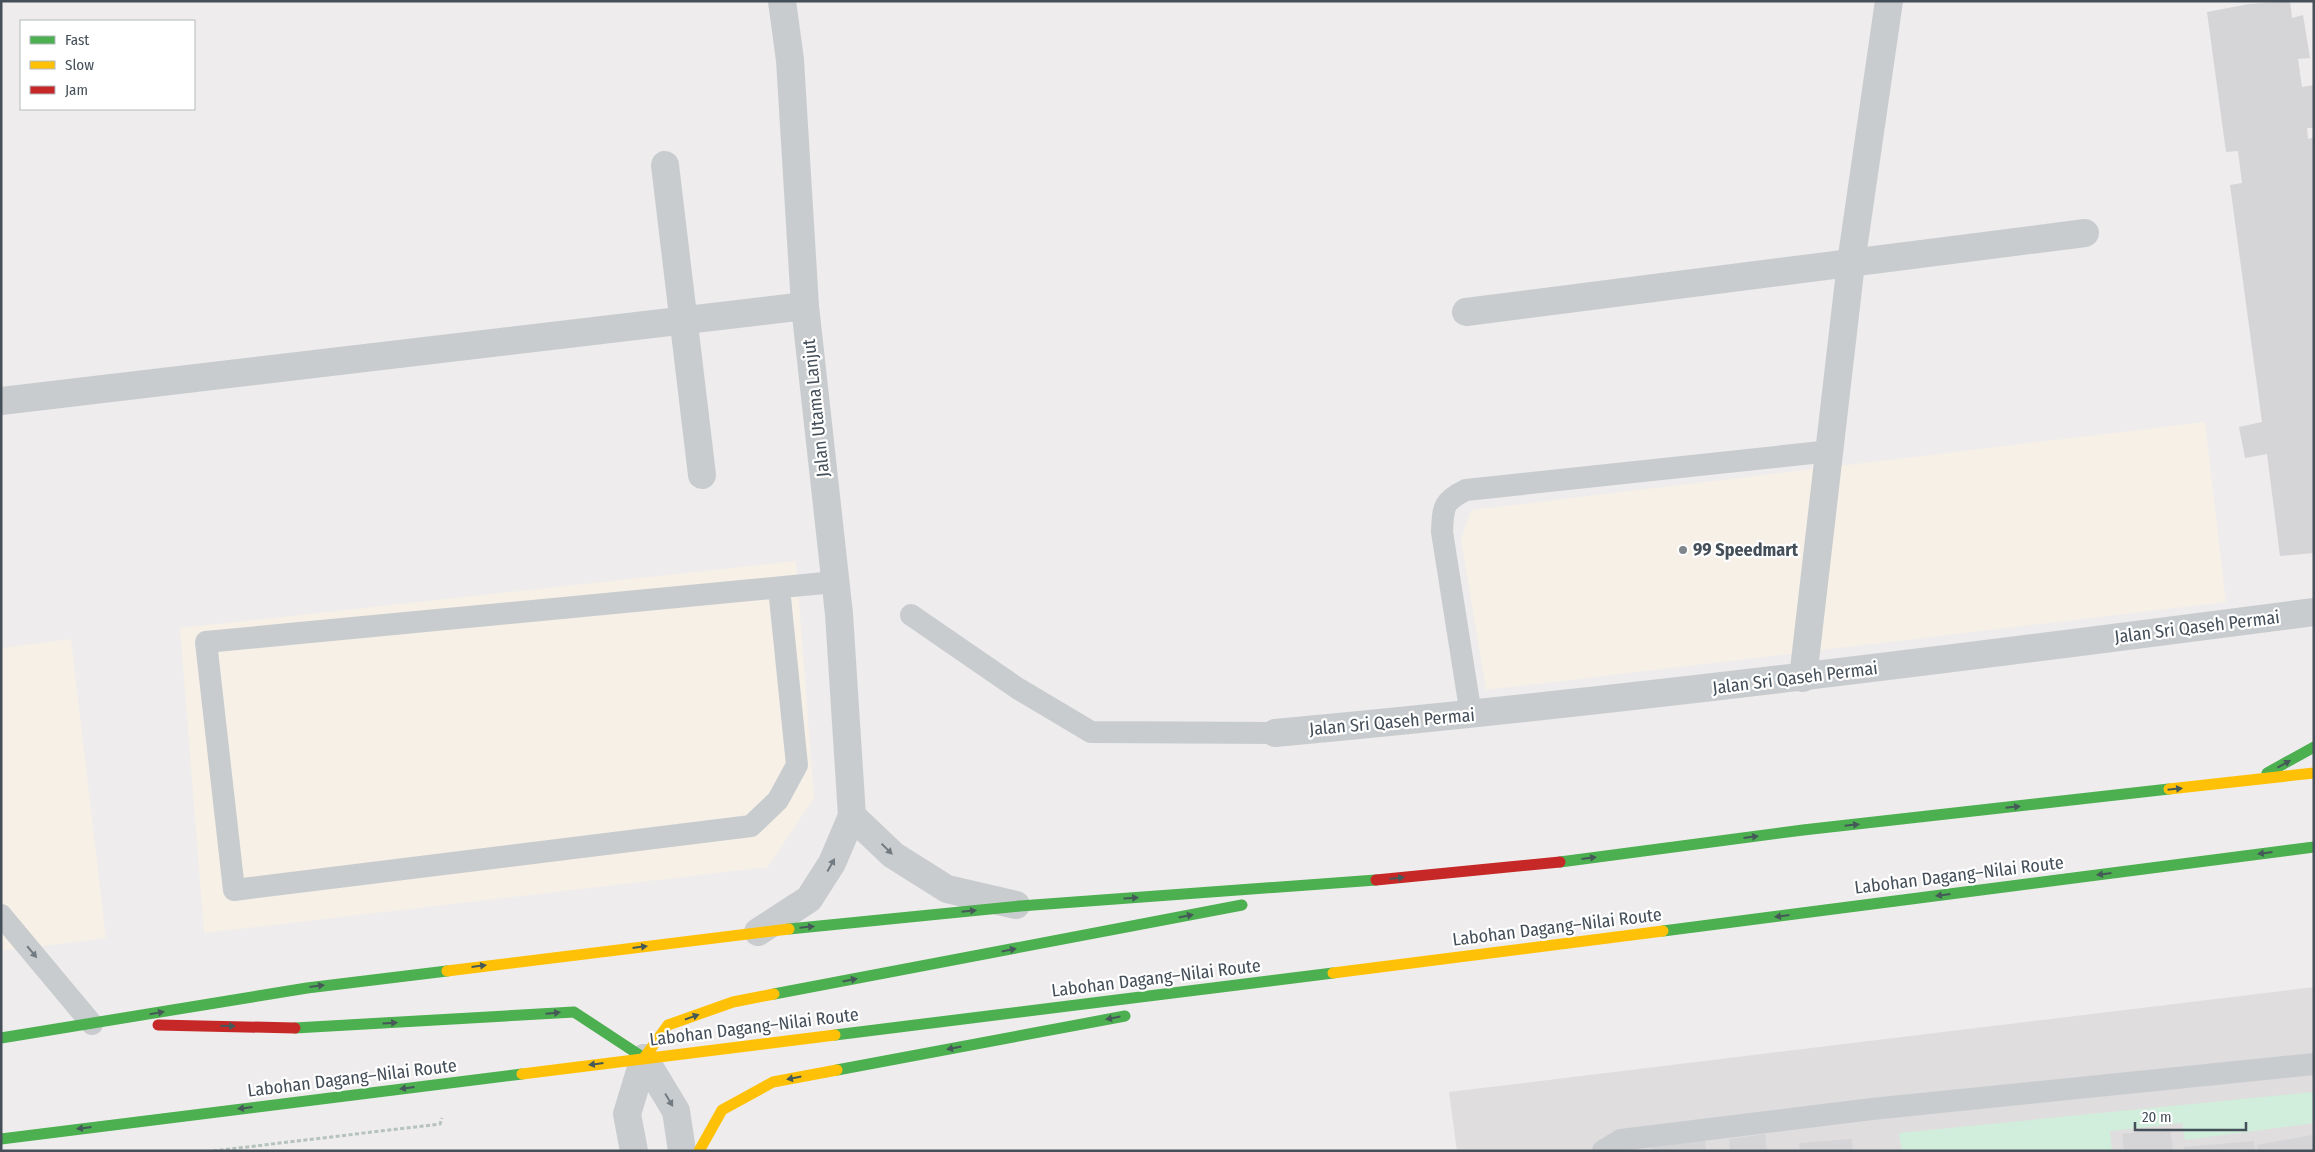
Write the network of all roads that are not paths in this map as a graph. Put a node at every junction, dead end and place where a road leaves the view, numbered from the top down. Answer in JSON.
{"nodes":[{"id":1,"x":782,"y":1,"type":"edge"},
{"id":2,"x":1890,"y":1,"type":"edge"},
{"id":3,"x":665,"y":165,"type":"dead end"},
{"id":4,"x":2085,"y":233,"type":"dead end"},
{"id":5,"x":1851,"y":263,"type":"junction"},
{"id":6,"x":806,"y":306,"type":"junction"},
{"id":7,"x":1466,"y":312,"type":"dead end"},
{"id":8,"x":684,"y":320,"type":"junction"},
{"id":9,"x":1,"y":401,"type":"edge"},
{"id":10,"x":1830,"y":451,"type":"junction"},
{"id":11,"x":702,"y":475,"type":"dead end"},
{"id":12,"x":835,"y":582,"type":"junction"},
{"id":13,"x":779,"y":588,"type":"junction"},
{"id":14,"x":2314,"y":612,"type":"edge"},
{"id":15,"x":911,"y":615,"type":"dead end"},
{"id":16,"x":1803,"y":678,"type":"junction"},
{"id":17,"x":1471,"y":715,"type":"junction"},
{"id":18,"x":1275,"y":733,"type":"joint"},
{"id":19,"x":2314,"y":747,"type":"edge"},
{"id":20,"x":2314,"y":773,"type":"edge"},
{"id":21,"x":2255,"y":780,"type":"junction"},
{"id":22,"x":852,"y":816,"type":"junction"},
{"id":23,"x":2314,"y":847,"type":"edge"},
{"id":24,"x":1363,"y":881,"type":"junction"},
{"id":25,"x":1020,"y":906,"type":"junction"},
{"id":26,"x":1,"y":915,"type":"edge"},
{"id":27,"x":758,"y":932,"type":"junction"},
{"id":28,"x":1385,"y":967,"type":"junction"},
{"id":29,"x":1210,"y":1000,"type":"dead end"},
{"id":30,"x":1132,"y":1015,"type":"dead end"},
{"id":31,"x":92,"y":1024,"type":"junction"},
{"id":32,"x":1,"y":1030,"type":"edge"},
{"id":33,"x":1,"y":1038,"type":"edge"},
{"id":34,"x":644,"y":1058,"type":"junction"},
{"id":35,"x":2314,"y":1064,"type":"edge"},
{"id":36,"x":1,"y":1139,"type":"edge"},
{"id":37,"x":634,"y":1151,"type":"edge"},
{"id":38,"x":682,"y":1151,"type":"edge"},
{"id":39,"x":699,"y":1151,"type":"edge"},
{"id":40,"x":1603,"y":1151,"type":"edge"}],
"edges":[{"from":1,"to":6,"type":"street","name":"Jalan Utama Lanjut"},
{"from":2,"to":5,"type":"street"},
{"from":3,"to":8,"type":"street"},
{"from":4,"to":5,"type":"street"},
{"from":5,"to":7,"type":"street"},
{"from":5,"to":10,"type":"street"},
{"from":6,"to":8,"type":"street"},
{"from":6,"to":12,"type":"street","name":"Jalan Utama Lanjut"},
{"from":8,"to":9,"type":"street"},
{"from":8,"to":11,"type":"street"},
{"from":10,"to":16,"type":"street"},
{"from":10,"to":17,"type":"lane"},
{"from":12,"to":13,"type":"lane"},
{"from":12,"to":22,"type":"street","name":"Jalan Utama Lanjut"},
{"from":13,"to":13,"type":"lane"},
{"from":14,"to":16,"type":"street","name":"Jalan Sri Qaseh Permai"},
{"from":15,"to":18,"type":"lane"},
{"from":16,"to":17,"type":"street","name":"Jalan Sri Qaseh Permai"},
{"from":17,"to":18,"type":"street","name":"Jalan Sri Qaseh Permai"},
{"from":21,"to":19,"type":"main road","one_way":true},
{"from":20,"to":21,"type":"main road"},
{"from":24,"to":21,"type":"main road","one_way":true},
{"from":22,"to":25,"type":"street","one_way":true},
{"from":27,"to":22,"type":"street","name":"Jalan Utama Lanjut","one_way":true},
{"from":23,"to":28,"type":"main road","name":"Labohan Dagang–Nilai Route","one_way":true},
{"from":25,"to":24,"type":"main road","one_way":true},
{"from":34,"to":24,"type":"main road","one_way":true},
{"from":27,"to":25,"type":"main road","one_way":true},
{"from":26,"to":31,"type":"lane","one_way":true},
{"from":31,"to":27,"type":"main road","one_way":true},
{"from":28,"to":29,"type":"main road"},
{"from":28,"to":34,"type":"main road","name":"Labohan Dagang–Nilai Route"},
{"from":30,"to":39,"type":"main road","one_way":true},
{"from":31,"to":32,"type":"street"},
{"from":31,"to":33,"type":"main road"},
{"from":31,"to":34,"type":"main road","one_way":true},
{"from":34,"to":36,"type":"main road","name":"Labohan Dagang–Nilai Route","one_way":true},
{"from":34,"to":37,"type":"street"},
{"from":34,"to":38,"type":"street","one_way":true},
{"from":35,"to":40,"type":"lane"}]}
